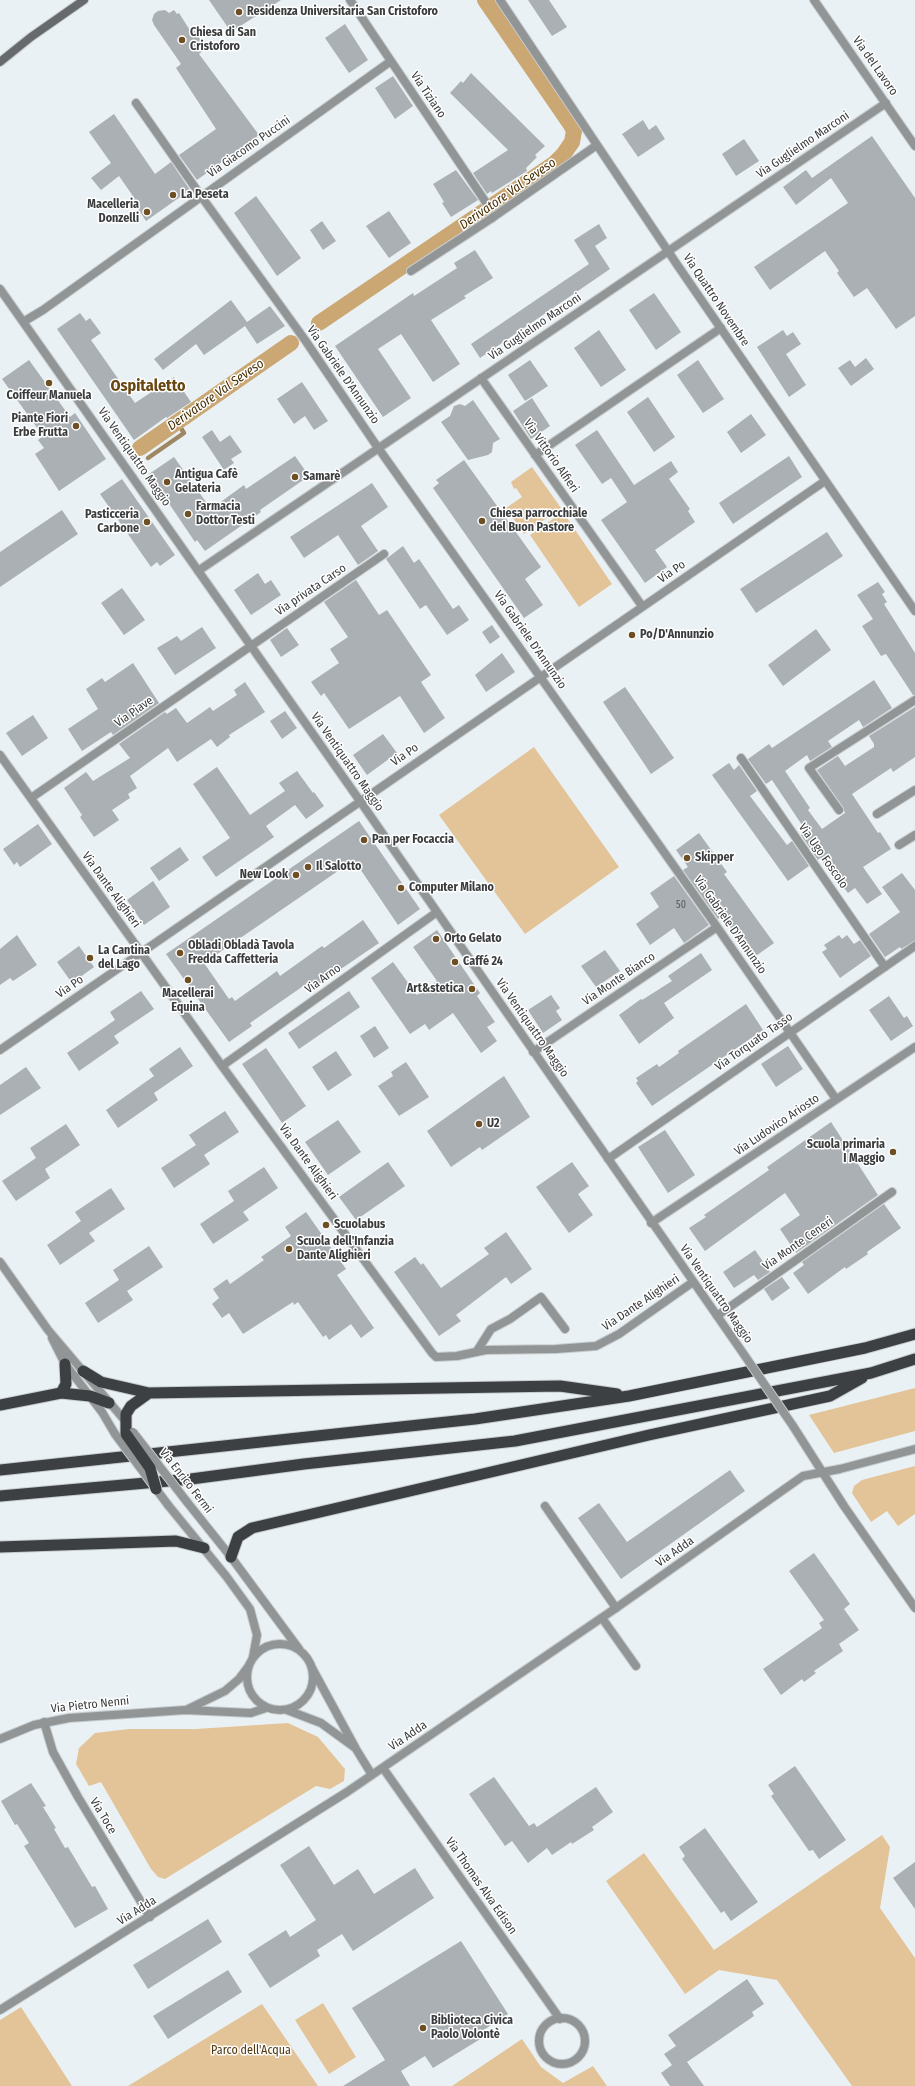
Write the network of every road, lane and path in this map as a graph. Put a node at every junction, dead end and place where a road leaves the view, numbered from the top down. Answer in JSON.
{"nodes":[{"id":1,"x":84,"y":0,"type":"edge"},
{"id":2,"x":350,"y":0,"type":"edge"},
{"id":3,"x":500,"y":0,"type":"edge"},
{"id":4,"x":814,"y":0,"type":"edge"},
{"id":5,"x":391,"y":61,"type":"junction"},
{"id":6,"x":0,"y":62,"type":"edge"},
{"id":7,"x":136,"y":103,"type":"dead end"},
{"id":8,"x":886,"y":103,"type":"junction"},
{"id":9,"x":598,"y":145,"type":"junction"},
{"id":10,"x":915,"y":146,"type":"edge"},
{"id":11,"x":201,"y":196,"type":"junction"},
{"id":12,"x":487,"y":204,"type":"dead end"},
{"id":13,"x":669,"y":251,"type":"junction"},
{"id":14,"x":411,"y":271,"type":"dead end"},
{"id":15,"x":0,"y":289,"type":"edge"},
{"id":16,"x":23,"y":322,"type":"junction"},
{"id":17,"x":721,"y":328,"type":"junction"},
{"id":18,"x":481,"y":378,"type":"junction"},
{"id":19,"x":378,"y":447,"type":"junction"},
{"id":20,"x":535,"y":455,"type":"junction"},
{"id":21,"x":825,"y":481,"type":"junction"},
{"id":22,"x":384,"y":554,"type":"dead end"},
{"id":23,"x":198,"y":571,"type":"junction"},
{"id":24,"x":642,"y":606,"type":"junction"},
{"id":25,"x":915,"y":612,"type":"edge"},
{"id":26,"x":251,"y":645,"type":"junction"},
{"id":27,"x":540,"y":676,"type":"junction"},
{"id":28,"x":915,"y":700,"type":"edge"},
{"id":29,"x":0,"y":755,"type":"edge"},
{"id":30,"x":741,"y":758,"type":"dead end"},
{"id":31,"x":915,"y":790,"type":"edge"},
{"id":32,"x":31,"y":798,"type":"junction"},
{"id":33,"x":360,"y":801,"type":"junction"},
{"id":34,"x":839,"y":810,"type":"dead end"},
{"id":35,"x":878,"y":814,"type":"dead end"},
{"id":36,"x":915,"y":835,"type":"edge"},
{"id":37,"x":899,"y":845,"type":"dead end"},
{"id":38,"x":437,"y":912,"type":"junction"},
{"id":39,"x":717,"y":927,"type":"junction"},
{"id":40,"x":915,"y":946,"type":"edge"},
{"id":41,"x":142,"y":952,"type":"junction"},
{"id":42,"x":885,"y":967,"type":"junction"},
{"id":43,"x":790,"y":1032,"type":"junction"},
{"id":44,"x":915,"y":1047,"type":"edge"},
{"id":45,"x":0,"y":1050,"type":"edge"},
{"id":46,"x":533,"y":1052,"type":"junction"},
{"id":47,"x":222,"y":1066,"type":"junction"},
{"id":48,"x":836,"y":1099,"type":"junction"},
{"id":49,"x":608,"y":1159,"type":"junction"},
{"id":50,"x":892,"y":1192,"type":"dead end"},
{"id":51,"x":652,"y":1223,"type":"junction"},
{"id":52,"x":0,"y":1262,"type":"edge"},
{"id":53,"x":693,"y":1282,"type":"junction"},
{"id":54,"x":717,"y":1316,"type":"junction"},
{"id":55,"x":565,"y":1329,"type":"dead end"},
{"id":56,"x":48,"y":1330,"type":"junction"},
{"id":57,"x":915,"y":1334,"type":"edge"},
{"id":58,"x":477,"y":1351,"type":"junction"},
{"id":59,"x":915,"y":1359,"type":"edge"},
{"id":60,"x":65,"y":1364,"type":"junction"},
{"id":61,"x":83,"y":1371,"type":"junction"},
{"id":62,"x":871,"y":1373,"type":"junction"},
{"id":63,"x":61,"y":1393,"type":"junction"},
{"id":64,"x":149,"y":1393,"type":"junction"},
{"id":65,"x":90,"y":1396,"type":"junction"},
{"id":66,"x":629,"y":1396,"type":"junction"},
{"id":67,"x":109,"y":1403,"type":"junction"},
{"id":68,"x":0,"y":1405,"type":"edge"},
{"id":69,"x":125,"y":1421,"type":"junction"},
{"id":70,"x":125,"y":1433,"type":"junction"},
{"id":71,"x":915,"y":1449,"type":"edge"},
{"id":72,"x":0,"y":1470,"type":"edge"},
{"id":73,"x":822,"y":1472,"type":"junction"},
{"id":74,"x":156,"y":1489,"type":"joint"},
{"id":75,"x":0,"y":1496,"type":"edge"},
{"id":76,"x":545,"y":1506,"type":"dead end"},
{"id":77,"x":0,"y":1547,"type":"edge"},
{"id":78,"x":204,"y":1548,"type":"junction"},
{"id":79,"x":231,"y":1557,"type":"junction"},
{"id":80,"x":616,"y":1608,"type":"junction"},
{"id":81,"x":915,"y":1608,"type":"edge"},
{"id":82,"x":602,"y":1618,"type":"junction"},
{"id":83,"x":300,"y":1651,"type":"junction"},
{"id":84,"x":251,"y":1662,"type":"junction"},
{"id":85,"x":636,"y":1666,"type":"dead end"},
{"id":86,"x":312,"y":1668,"type":"junction"},
{"id":87,"x":266,"y":1708,"type":"junction"},
{"id":88,"x":185,"y":1710,"type":"junction"},
{"id":89,"x":287,"y":1710,"type":"junction"},
{"id":90,"x":44,"y":1722,"type":"junction"},
{"id":91,"x":0,"y":1738,"type":"edge"},
{"id":92,"x":356,"y":1749,"type":"junction"},
{"id":93,"x":383,"y":1768,"type":"junction"},
{"id":94,"x":372,"y":1775,"type":"junction"},
{"id":95,"x":150,"y":1917,"type":"junction"},
{"id":96,"x":0,"y":2010,"type":"edge"},
{"id":97,"x":560,"y":2019,"type":"junction"}],
"edges":[{"from":1,"to":6,"type":"main road"},
{"from":2,"to":5,"type":"street","name":"Via Tiziano"},
{"from":3,"to":9,"type":"street","name":"Via Quattro Novembre"},
{"from":4,"to":8,"type":"street","name":"Via del Lavoro"},
{"from":5,"to":11,"type":"street","name":"Via Giacomo Puccini"},
{"from":5,"to":12,"type":"street","name":"Via Tiziano"},
{"from":7,"to":11,"type":"street","name":"Via Gabriele D'Annunzio"},
{"from":8,"to":10,"type":"street","name":"Via del Lavoro"},
{"from":8,"to":13,"type":"street","name":"Via Guglielmo Marconi"},
{"from":9,"to":13,"type":"street","name":"Via Quattro Novembre"},
{"from":9,"to":14,"type":"street"},
{"from":11,"to":16,"type":"street","name":"Via Giacomo Puccini"},
{"from":11,"to":19,"type":"street","name":"Via Gabriele D'Annunzio"},
{"from":13,"to":17,"type":"street","name":"Via Quattro Novembre"},
{"from":13,"to":18,"type":"street","name":"Via Guglielmo Marconi"},
{"from":15,"to":16,"type":"street","name":"Via Ventiquattro Maggio"},
{"from":16,"to":23,"type":"street","name":"Via Ventiquattro Maggio"},
{"from":17,"to":20,"type":"street"},
{"from":17,"to":21,"type":"street","name":"Via Quattro Novembre"},
{"from":18,"to":19,"type":"street","name":"Via Guglielmo Marconi"},
{"from":18,"to":20,"type":"street","name":"Via Vittorio Alfieri"},
{"from":19,"to":23,"type":"street","name":"Via Guglielmo Marconi"},
{"from":19,"to":27,"type":"street","name":"Via Gabriele D'Annunzio"},
{"from":20,"to":24,"type":"street","name":"Via Vittorio Alfieri"},
{"from":21,"to":24,"type":"street","name":"Via Po"},
{"from":21,"to":25,"type":"street","name":"Via Quattro Novembre"},
{"from":22,"to":26,"type":"street","name":"Via privata Carso"},
{"from":23,"to":26,"type":"street","name":"Via Ventiquattro Maggio"},
{"from":24,"to":27,"type":"street","name":"Via Po"},
{"from":26,"to":32,"type":"street","name":"Via Piave"},
{"from":26,"to":33,"type":"street","name":"Via Ventiquattro Maggio"},
{"from":27,"to":33,"type":"street","name":"Via Po"},
{"from":27,"to":39,"type":"street","name":"Via Gabriele D'Annunzio"},
{"from":28,"to":34,"type":"street"},
{"from":29,"to":32,"type":"street","name":"Via Dante Alighieri"},
{"from":30,"to":42,"type":"street","name":"Via Ugo Foscolo"},
{"from":31,"to":35,"type":"street"},
{"from":32,"to":41,"type":"street","name":"Via Dante Alighieri"},
{"from":33,"to":38,"type":"street","name":"Via Ventiquattro Maggio"},
{"from":33,"to":41,"type":"street","name":"Via Po"},
{"from":36,"to":37,"type":"street"},
{"from":38,"to":46,"type":"street","name":"Via Ventiquattro Maggio"},
{"from":38,"to":47,"type":"street","name":"Via Arno"},
{"from":39,"to":43,"type":"street","name":"Via Gabriele D'Annunzio"},
{"from":39,"to":46,"type":"street","name":"Via Monte Bianco"},
{"from":40,"to":42,"type":"street","name":"Via Torquato Tasso"},
{"from":41,"to":45,"type":"street","name":"Via Po"},
{"from":41,"to":47,"type":"street","name":"Via Dante Alighieri"},
{"from":42,"to":43,"type":"street","name":"Via Torquato Tasso"},
{"from":43,"to":48,"type":"street","name":"Via Gabriele D'Annunzio"},
{"from":43,"to":49,"type":"street","name":"Via Torquato Tasso"},
{"from":44,"to":48,"type":"street","name":"Via Ludovico Ariosto"},
{"from":46,"to":49,"type":"street","name":"Via Ventiquattro Maggio"},
{"from":47,"to":58,"type":"street","name":"Via Dante Alighieri"},
{"from":48,"to":51,"type":"street","name":"Via Ludovico Ariosto"},
{"from":49,"to":51,"type":"street","name":"Via Ventiquattro Maggio"},
{"from":50,"to":54,"type":"street","name":"Via Monte Ceneri"},
{"from":51,"to":53,"type":"street","name":"Via Ventiquattro Maggio"},
{"from":52,"to":56,"type":"street","name":"Via Enrico Fermi"},
{"from":53,"to":54,"type":"street","name":"Via Ventiquattro Maggio"},
{"from":53,"to":58,"type":"street","name":"Via Dante Alighieri"},
{"from":54,"to":73,"type":"street","name":"Via Ventiquattro Maggio","bridge":true},
{"from":55,"to":58,"type":"street"},
{"from":56,"to":60,"type":"street","name":"Via Enrico Fermi"},
{"from":56,"to":61,"type":"street","name":"Via Enrico Fermi"},
{"from":57,"to":66,"type":"highway"},
{"from":59,"to":62,"type":"highway"},
{"from":60,"to":63,"type":"highway"},
{"from":60,"to":65,"type":"street","name":"Via Enrico Fermi"},
{"from":61,"to":64,"type":"highway"},
{"from":61,"to":67,"type":"street","name":"Via Enrico Fermi"},
{"from":62,"to":75,"type":"highway"},
{"from":62,"to":79,"type":"highway"},
{"from":63,"to":65,"type":"highway"},
{"from":63,"to":68,"type":"highway"},
{"from":64,"to":66,"type":"highway"},
{"from":64,"to":69,"type":"highway"},
{"from":65,"to":67,"type":"highway"},
{"from":65,"to":70,"type":"street","name":"Via Enrico Fermi"},
{"from":66,"to":72,"type":"highway"},
{"from":67,"to":69,"type":"street","name":"Via Enrico Fermi"},
{"from":69,"to":70,"type":"highway"},
{"from":70,"to":74,"type":"highway","bridge":true},
{"from":70,"to":79,"type":"street","name":"Via Enrico Fermi","bridge":true},
{"from":71,"to":73,"type":"street","name":"Via Adda"},
{"from":73,"to":80,"type":"street","name":"Via Adda"},
{"from":73,"to":81,"type":"street","name":"Via Ventiquattro Maggio"},
{"from":74,"to":78,"type":"street","bridge":true},
{"from":76,"to":80,"type":"street"},
{"from":77,"to":78,"type":"highway"},
{"from":78,"to":84,"type":"street"},
{"from":79,"to":83,"type":"street","name":"Via Enrico Fermi"},
{"from":80,"to":82,"type":"street","name":"Via Adda"},
{"from":82,"to":85,"type":"street"},
{"from":82,"to":93,"type":"street","name":"Via Adda"},
{"from":83,"to":84,"type":"street"},
{"from":83,"to":86,"type":"street"},
{"from":84,"to":87,"type":"street"},
{"from":84,"to":88,"type":"street","name":"Via Pietro Nenni"},
{"from":86,"to":89,"type":"street"},
{"from":86,"to":92,"type":"street"},
{"from":87,"to":88,"type":"street","name":"Via Pietro Nenni"},
{"from":87,"to":89,"type":"street"},
{"from":88,"to":90,"type":"street","name":"Via Pietro Nenni"},
{"from":89,"to":92,"type":"street"},
{"from":90,"to":91,"type":"street","name":"Via Pietro Nenni"},
{"from":90,"to":95,"type":"street","name":"Via Toce"},
{"from":92,"to":94,"type":"street"},
{"from":93,"to":94,"type":"street","name":"Via Adda"},
{"from":93,"to":97,"type":"street","name":"Via Thomas Alva Edison"},
{"from":94,"to":95,"type":"street","name":"Via Adda"},
{"from":95,"to":96,"type":"street","name":"Via Adda"},
{"from":97,"to":97,"type":"street"}]}
